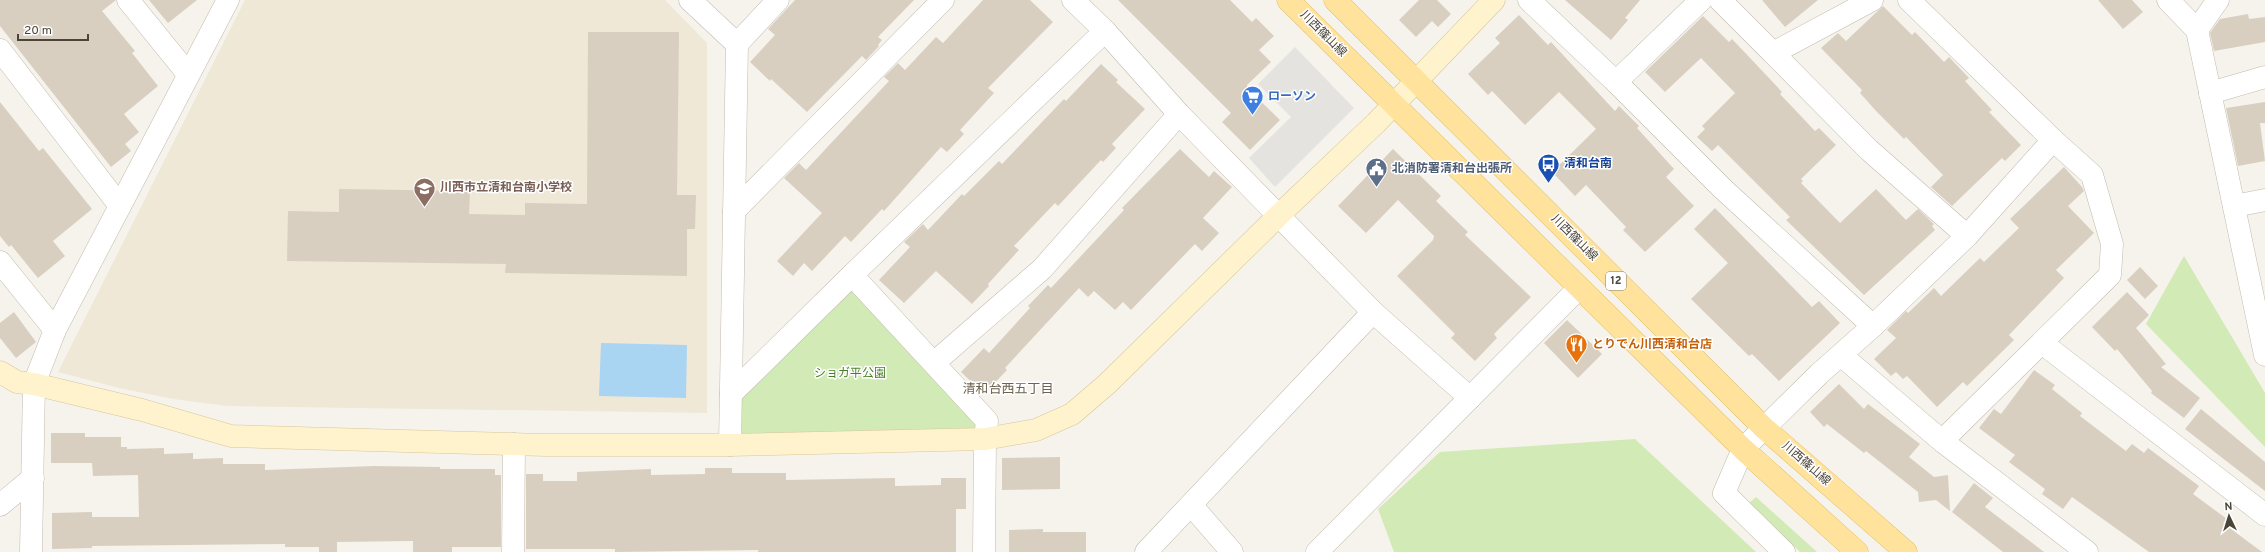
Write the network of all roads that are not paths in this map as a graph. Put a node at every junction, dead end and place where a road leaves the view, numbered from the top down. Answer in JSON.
{"nodes":[{"id":1,"x":128,"y":0,"type":"edge"},
{"id":2,"x":228,"y":0,"type":"edge"},
{"id":3,"x":690,"y":0,"type":"edge"},
{"id":4,"x":778,"y":0,"type":"edge"},
{"id":5,"x":943,"y":0,"type":"edge"},
{"id":6,"x":1073,"y":0,"type":"edge"},
{"id":7,"x":1288,"y":0,"type":"edge"},
{"id":8,"x":1335,"y":0,"type":"edge"},
{"id":9,"x":1494,"y":0,"type":"edge"},
{"id":10,"x":1529,"y":0,"type":"edge"},
{"id":11,"x":1701,"y":0,"type":"edge"},
{"id":12,"x":1720,"y":0,"type":"edge"},
{"id":13,"x":1872,"y":0,"type":"edge"},
{"id":14,"x":1909,"y":0,"type":"edge"},
{"id":15,"x":2168,"y":0,"type":"edge"},
{"id":16,"x":2218,"y":0,"type":"edge"},
{"id":17,"x":2197,"y":30,"type":"junction"},
{"id":18,"x":1105,"y":31,"type":"junction"},
{"id":19,"x":737,"y":44,"type":"junction"},
{"id":20,"x":0,"y":50,"type":"edge"},
{"id":21,"x":1772,"y":53,"type":"junction"},
{"id":22,"x":188,"y":74,"type":"junction"},
{"id":23,"x":2265,"y":76,"type":"edge"},
{"id":24,"x":1417,"y":82,"type":"junction"},
{"id":25,"x":1616,"y":82,"type":"junction"},
{"id":26,"x":2210,"y":92,"type":"junction"},
{"id":27,"x":1393,"y":106,"type":"junction"},
{"id":28,"x":1179,"y":114,"type":"junction"},
{"id":29,"x":2053,"y":140,"type":"junction"},
{"id":30,"x":2265,"y":200,"type":"edge"},
{"id":31,"x":120,"y":206,"type":"junction"},
{"id":32,"x":2234,"y":206,"type":"junction"},
{"id":33,"x":734,"y":211,"type":"junction"},
{"id":34,"x":1279,"y":215,"type":"junction"},
{"id":35,"x":1967,"y":236,"type":"junction"},
{"id":36,"x":0,"y":262,"type":"edge"},
{"id":37,"x":852,"y":275,"type":"junction"},
{"id":38,"x":1579,"y":288,"type":"junction"},
{"id":39,"x":1373,"y":312,"type":"junction"},
{"id":40,"x":2262,"y":325,"type":"edge"},
{"id":41,"x":1873,"y":326,"type":"junction"},
{"id":42,"x":55,"y":330,"type":"junction"},
{"id":43,"x":2042,"y":343,"type":"junction"},
{"id":44,"x":2265,"y":354,"type":"edge"},
{"id":45,"x":1842,"y":356,"type":"junction"},
{"id":46,"x":935,"y":362,"type":"junction"},
{"id":47,"x":0,"y":372,"type":"edge"},
{"id":48,"x":34,"y":384,"type":"junction"},
{"id":49,"x":731,"y":394,"type":"junction"},
{"id":50,"x":1470,"y":398,"type":"junction"},
{"id":51,"x":1764,"y":428,"type":"junction"},
{"id":52,"x":985,"y":439,"type":"junction"},
{"id":53,"x":1942,"y":441,"type":"junction"},
{"id":54,"x":514,"y":444,"type":"junction"},
{"id":55,"x":730,"y":445,"type":"junction"},
{"id":56,"x":1743,"y":449,"type":"junction"},
{"id":57,"x":33,"y":478,"type":"junction"},
{"id":58,"x":0,"y":505,"type":"edge"},
{"id":59,"x":1192,"y":506,"type":"junction"},
{"id":60,"x":2265,"y":515,"type":"edge"},
{"id":61,"x":31,"y":552,"type":"edge"},
{"id":62,"x":513,"y":552,"type":"edge"},
{"id":63,"x":984,"y":552,"type":"edge"},
{"id":64,"x":1146,"y":552,"type":"edge"},
{"id":65,"x":1232,"y":552,"type":"edge"},
{"id":66,"x":1317,"y":552,"type":"edge"},
{"id":67,"x":1784,"y":552,"type":"edge"},
{"id":68,"x":1857,"y":552,"type":"edge"},
{"id":69,"x":1906,"y":552,"type":"edge"},
{"id":70,"x":2087,"y":552,"type":"edge"}],
"edges":[{"from":1,"to":22,"type":"street"},
{"from":2,"to":22,"type":"street"},
{"from":3,"to":19,"type":"street"},
{"from":4,"to":19,"type":"street"},
{"from":5,"to":33,"type":"street"},
{"from":6,"to":18,"type":"street"},
{"from":7,"to":27,"type":"main road","name":"川西篠山線","number":"12"},
{"from":8,"to":24,"type":"main road","name":"川西篠山線","number":"12"},
{"from":9,"to":24,"type":"street"},
{"from":10,"to":25,"type":"street"},
{"from":11,"to":25,"type":"street"},
{"from":12,"to":21,"type":"street"},
{"from":13,"to":21,"type":"street"},
{"from":14,"to":29,"type":"street"},
{"from":15,"to":17,"type":"street"},
{"from":16,"to":17,"type":"street"},
{"from":17,"to":26,"type":"street"},
{"from":18,"to":28,"type":"street"},
{"from":18,"to":37,"type":"street"},
{"from":19,"to":33,"type":"street"},
{"from":20,"to":31,"type":"street"},
{"from":21,"to":35,"type":"street"},
{"from":22,"to":31,"type":"street"},
{"from":23,"to":26,"type":"street"},
{"from":24,"to":27,"type":"street"},
{"from":24,"to":51,"type":"main road","name":"川西篠山線","number":"12"},
{"from":25,"to":41,"type":"street"},
{"from":26,"to":32,"type":"street"},
{"from":27,"to":34,"type":"street"},
{"from":27,"to":38,"type":"main road","name":"川西篠山線","number":"12"},
{"from":28,"to":34,"type":"street"},
{"from":28,"to":46,"type":"street"},
{"from":29,"to":35,"type":"street"},
{"from":29,"to":43,"type":"street"},
{"from":30,"to":32,"type":"street"},
{"from":31,"to":42,"type":"street"},
{"from":32,"to":40,"type":"street"},
{"from":33,"to":49,"type":"street"},
{"from":34,"to":39,"type":"street"},
{"from":34,"to":52,"type":"street"},
{"from":35,"to":41,"type":"street"},
{"from":36,"to":42,"type":"street"},
{"from":37,"to":46,"type":"street"},
{"from":37,"to":49,"type":"street"},
{"from":38,"to":50,"type":"street"},
{"from":38,"to":56,"type":"main road","name":"川西篠山線","number":"12"},
{"from":39,"to":50,"type":"street"},
{"from":39,"to":59,"type":"street"},
{"from":40,"to":44,"type":"street"},
{"from":41,"to":45,"type":"street"},
{"from":42,"to":48,"type":"street"},
{"from":43,"to":53,"type":"street"},
{"from":43,"to":60,"type":"street"},
{"from":45,"to":51,"type":"street"},
{"from":45,"to":53,"type":"street"},
{"from":46,"to":52,"type":"street"},
{"from":47,"to":48,"type":"street"},
{"from":48,"to":54,"type":"street"},
{"from":48,"to":57,"type":"street"},
{"from":49,"to":55,"type":"street"},
{"from":50,"to":66,"type":"street"},
{"from":51,"to":56,"type":"street"},
{"from":51,"to":69,"type":"main road","name":"川西篠山線","number":"12"},
{"from":52,"to":55,"type":"street"},
{"from":52,"to":63,"type":"street"},
{"from":53,"to":70,"type":"street"},
{"from":54,"to":55,"type":"street"},
{"from":54,"to":62,"type":"street"},
{"from":56,"to":67,"type":"street"},
{"from":56,"to":68,"type":"main road","name":"川西篠山線","number":"12"},
{"from":57,"to":58,"type":"street"},
{"from":57,"to":61,"type":"street"},
{"from":59,"to":64,"type":"street"},
{"from":59,"to":65,"type":"street"}]}
